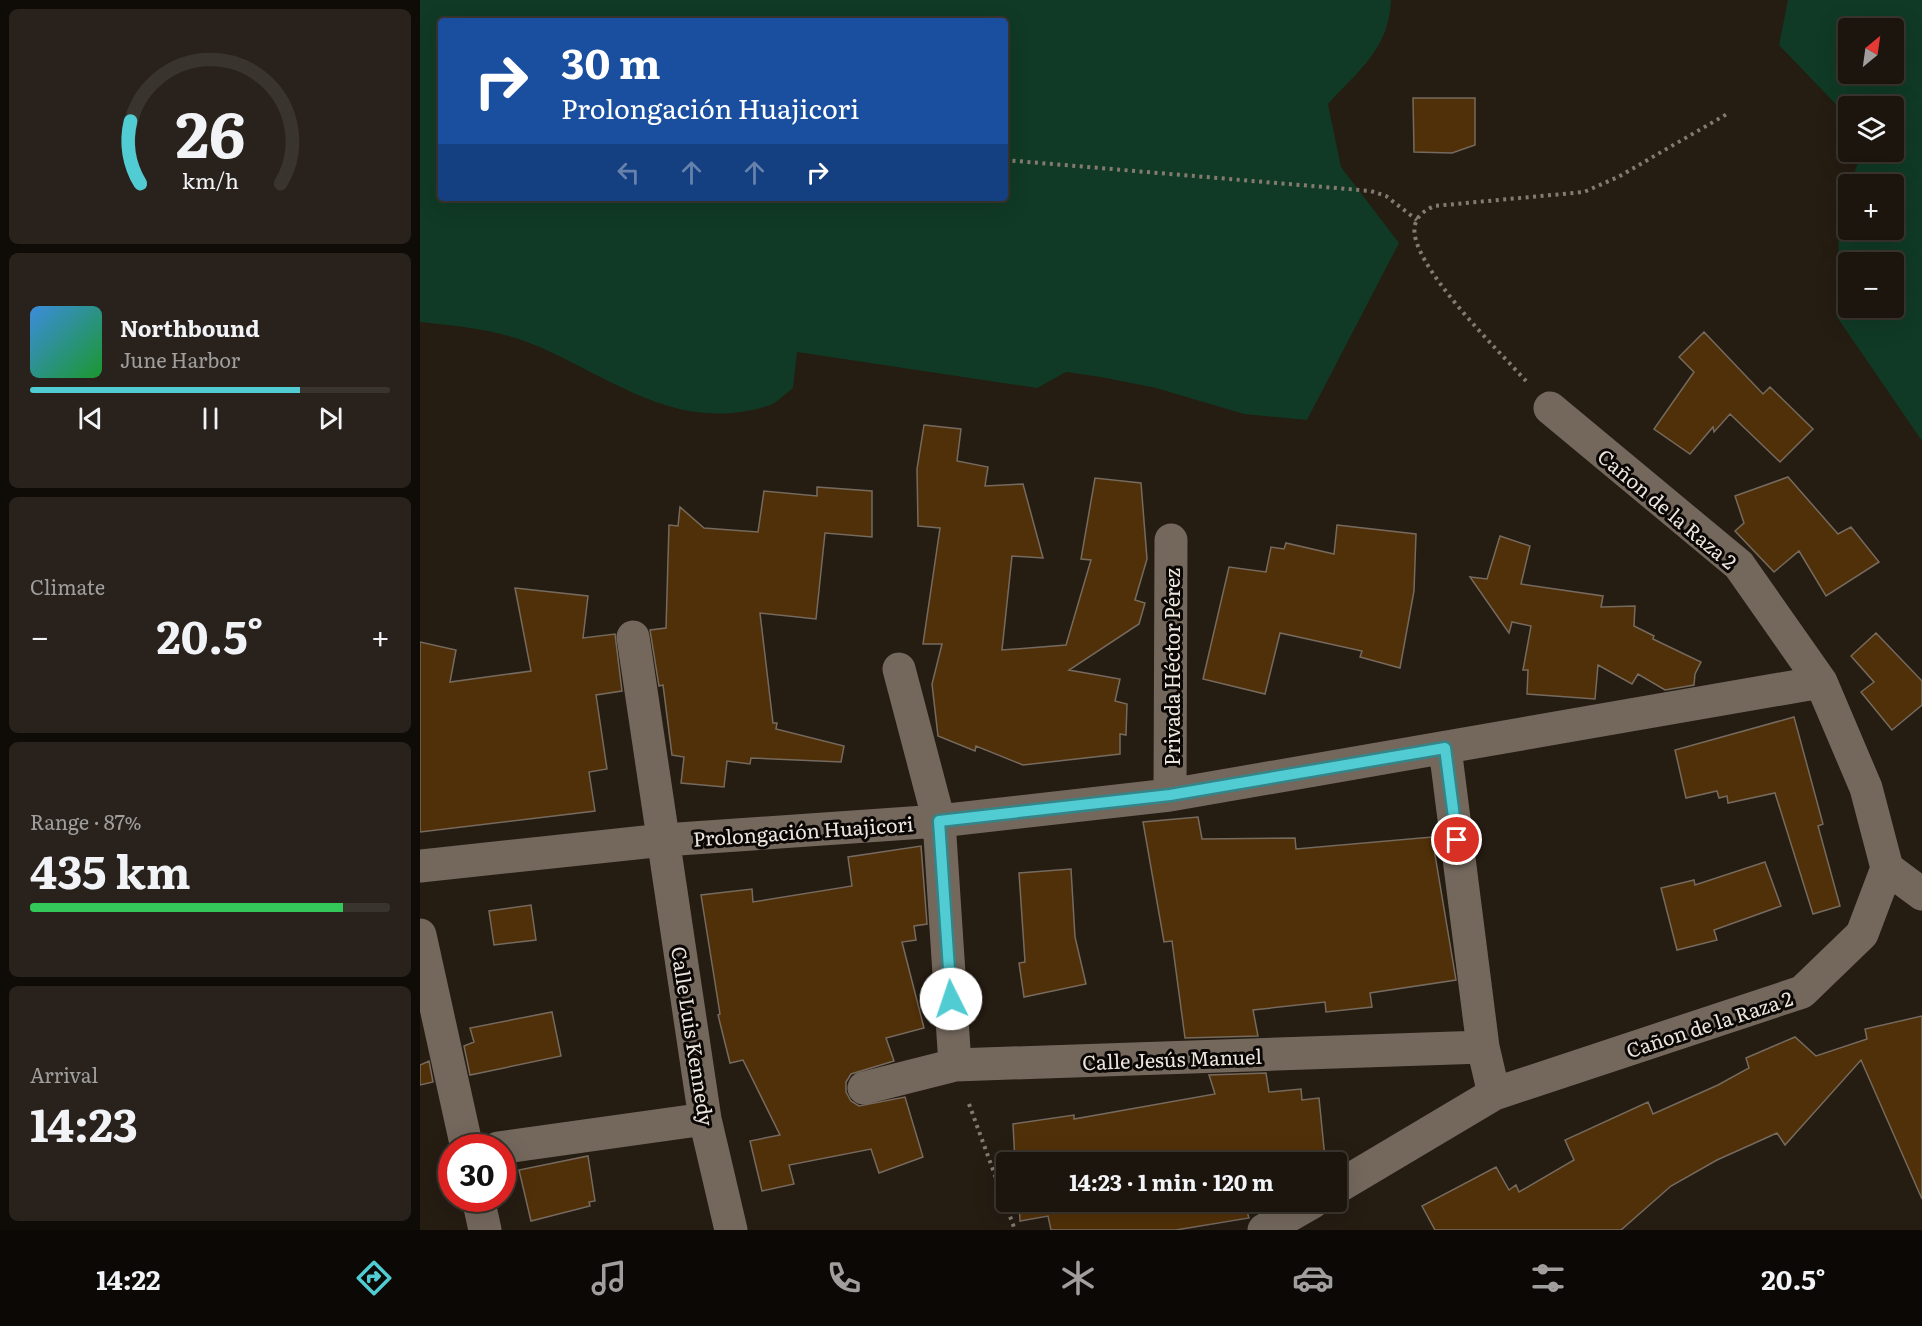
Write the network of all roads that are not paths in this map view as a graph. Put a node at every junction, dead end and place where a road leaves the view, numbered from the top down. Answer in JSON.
{"nodes":[{"id":1,"x":1550,"y":408,"type":"road end"},
{"id":2,"x":1171,"y":540,"type":"dead end"},
{"id":3,"x":633,"y":637,"type":"dead end"},
{"id":4,"x":899,"y":669,"type":"dead end"},
{"id":5,"x":1821,"y":682,"type":"junction"},
{"id":6,"x":1445,"y":748,"type":"junction"},
{"id":7,"x":1170,"y":795,"type":"junction"},
{"id":8,"x":939,"y":821,"type":"junction"},
{"id":9,"x":664,"y":840,"type":"junction"},
{"id":10,"x":420,"y":866,"type":"edge"},
{"id":11,"x":1887,"y":868,"type":"junction"},
{"id":12,"x":1922,"y":894,"type":"edge"},
{"id":13,"x":420,"y":935,"type":"edge"},
{"id":14,"x":1483,"y":1047,"type":"junction"},
{"id":15,"x":955,"y":1065,"type":"junction"},
{"id":16,"x":864,"y":1088,"type":"dead end"},
{"id":17,"x":1494,"y":1094,"type":"junction"},
{"id":18,"x":705,"y":1119,"type":"junction"},
{"id":19,"x":464,"y":1134,"type":"edge"},
{"id":20,"x":516,"y":1145,"type":"edge"},
{"id":21,"x":1347,"y":1181,"type":"edge"},
{"id":22,"x":481,"y":1212,"type":"edge"},
{"id":23,"x":1296,"y":1212,"type":"edge"},
{"id":24,"x":485,"y":1230,"type":"edge"},
{"id":25,"x":731,"y":1230,"type":"edge"},
{"id":26,"x":1264,"y":1230,"type":"edge"}],
"edges":[{"from":1,"to":5,"type":"street","name":"Cañon de la Raza 2"},
{"from":2,"to":7,"type":"street","name":"Privada Héctor Pérez"},
{"from":3,"to":9,"type":"street","name":"Calle Luis Kennedy"},
{"from":4,"to":8,"type":"street"},
{"from":5,"to":6,"type":"street","name":"Prolongación Huajicori"},
{"from":5,"to":11,"type":"street","name":"Cañon de la Raza 2"},
{"from":6,"to":7,"type":"street","name":"Prolongación Huajicori"},
{"from":6,"to":14,"type":"street"},
{"from":7,"to":8,"type":"street","name":"Prolongación Huajicori"},
{"from":8,"to":9,"type":"street","name":"Prolongación Huajicori"},
{"from":8,"to":15,"type":"street"},
{"from":9,"to":10,"type":"street","name":"Prolongación Huajicori"},
{"from":9,"to":18,"type":"street","name":"Calle Luis Kennedy"},
{"from":11,"to":12,"type":"street"},
{"from":11,"to":17,"type":"street","name":"Cañon de la Raza 2"},
{"from":13,"to":19,"type":"street"},
{"from":14,"to":15,"type":"street","name":"Calle Jesús Manuel"},
{"from":14,"to":17,"type":"street"},
{"from":15,"to":16,"type":"street","name":"Calle Jesús Manuel"},
{"from":17,"to":21,"type":"street"},
{"from":18,"to":20,"type":"street"},
{"from":18,"to":25,"type":"street","name":"Calle Luis Kennedy"},
{"from":22,"to":24,"type":"street"},
{"from":23,"to":26,"type":"street"}]}
